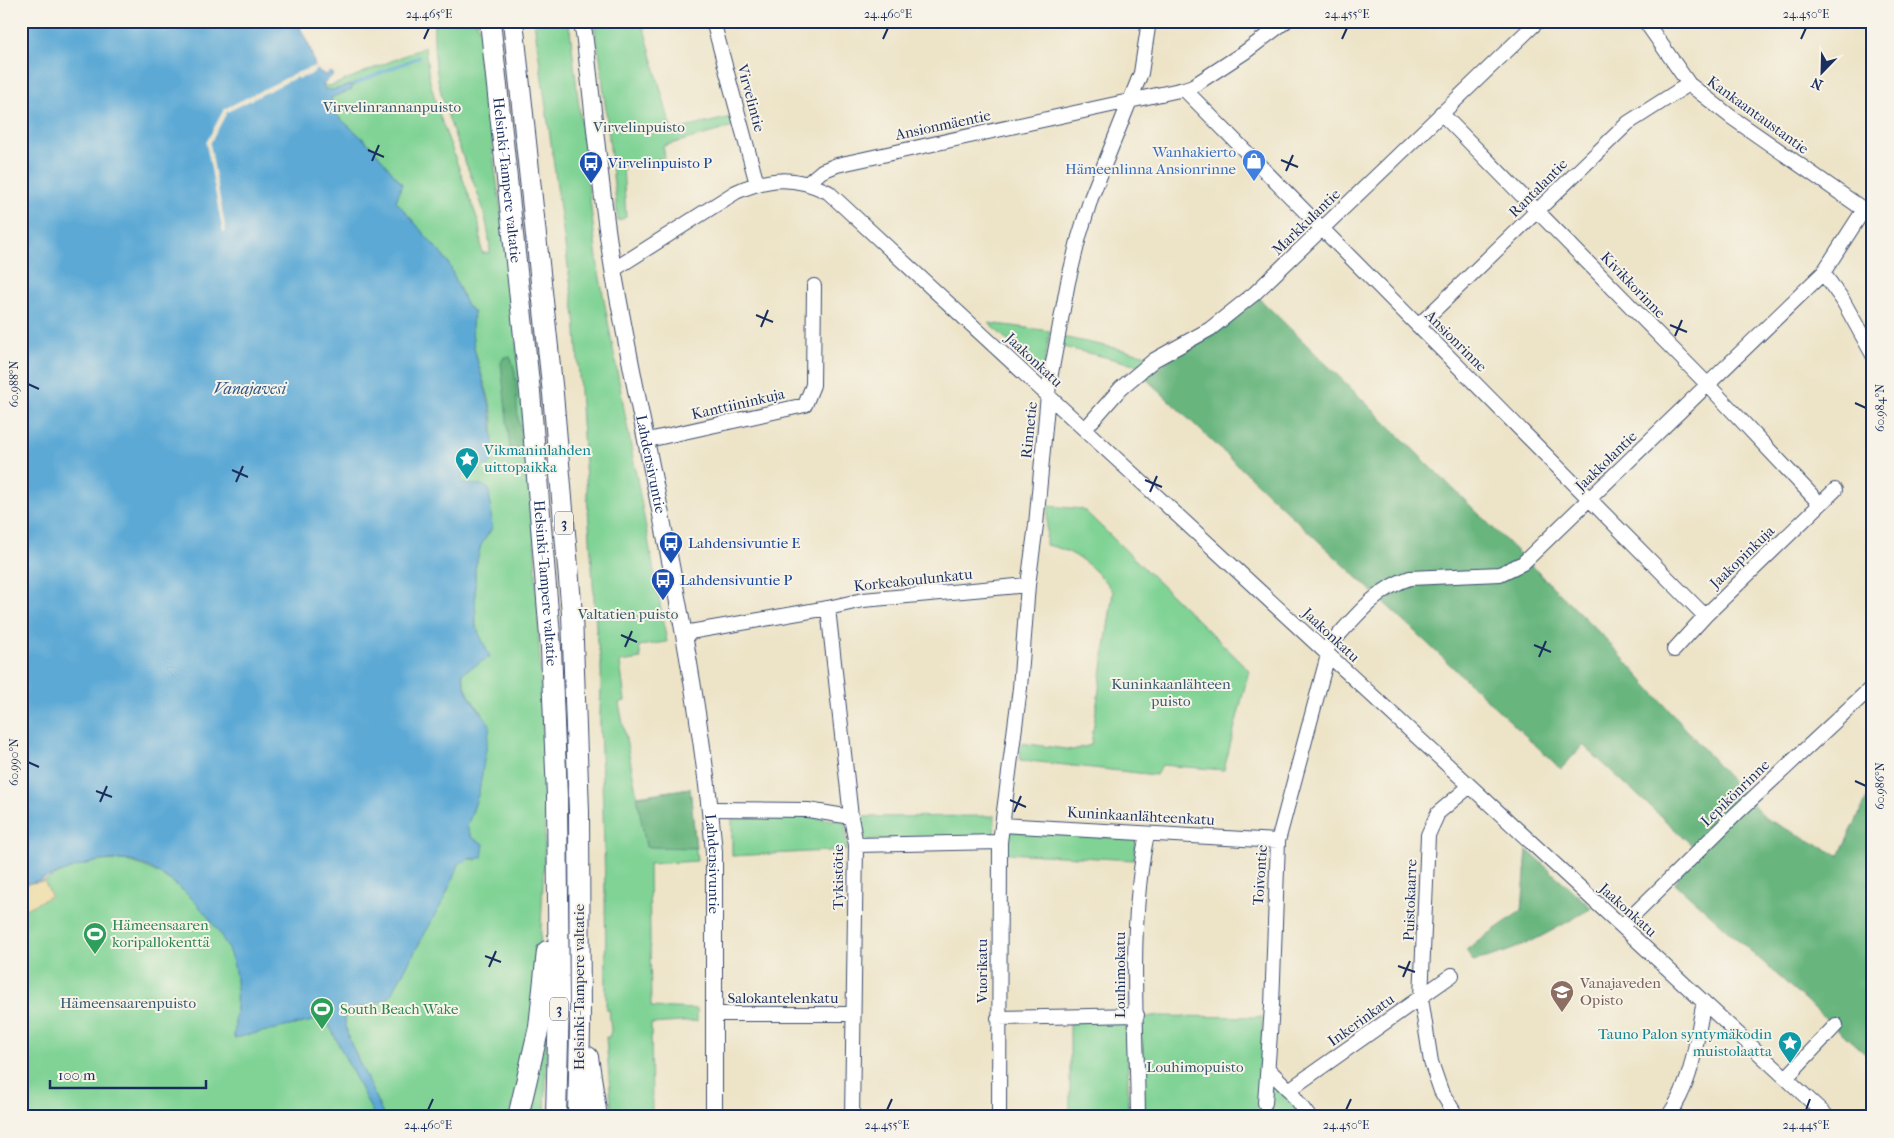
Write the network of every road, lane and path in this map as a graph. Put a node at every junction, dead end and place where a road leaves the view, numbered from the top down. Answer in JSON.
{"nodes":[{"id":1,"x":490,"y":21,"type":"edge"},
{"id":2,"x":513,"y":21,"type":"edge"},
{"id":3,"x":581,"y":21,"type":"edge"},
{"id":4,"x":713,"y":21,"type":"edge"},
{"id":5,"x":1148,"y":21,"type":"edge"},
{"id":6,"x":1286,"y":21,"type":"edge"},
{"id":7,"x":1538,"y":21,"type":"edge"},
{"id":8,"x":1645,"y":21,"type":"edge"},
{"id":9,"x":1689,"y":84,"type":"junction"},
{"id":10,"x":1184,"y":89,"type":"junction"},
{"id":11,"x":1128,"y":103,"type":"junction"},
{"id":12,"x":1441,"y":113,"type":"junction"},
{"id":13,"x":809,"y":182,"type":"junction"},
{"id":14,"x":757,"y":184,"type":"junction"},
{"id":15,"x":1538,"y":212,"type":"junction"},
{"id":16,"x":1868,"y":213,"type":"edge"},
{"id":17,"x":1323,"y":228,"type":"junction"},
{"id":18,"x":613,"y":270,"type":"junction"},
{"id":19,"x":1823,"y":273,"type":"junction"},
{"id":20,"x":814,"y":286,"type":"dead end"},
{"id":21,"x":1418,"y":326,"type":"junction"},
{"id":22,"x":1873,"y":355,"type":"edge"},
{"id":23,"x":1708,"y":385,"type":"junction"},
{"id":24,"x":1049,"y":397,"type":"junction"},
{"id":25,"x":1085,"y":430,"type":"junction"},
{"id":26,"x":648,"y":440,"type":"junction"},
{"id":27,"x":1835,"y":490,"type":"dead end"},
{"id":28,"x":1589,"y":500,"type":"junction"},
{"id":29,"x":1820,"y":504,"type":"junction"},
{"id":30,"x":1028,"y":585,"type":"junction"},
{"id":31,"x":828,"y":608,"type":"junction"},
{"id":32,"x":1705,"y":616,"type":"junction"},
{"id":33,"x":684,"y":633,"type":"junction"},
{"id":34,"x":1674,"y":650,"type":"dead end"},
{"id":35,"x":1326,"y":653,"type":"junction"},
{"id":36,"x":1873,"y":686,"type":"edge"},
{"id":37,"x":1470,"y":786,"type":"junction"},
{"id":38,"x":710,"y":809,"type":"junction"},
{"id":39,"x":851,"y":817,"type":"junction"},
{"id":40,"x":1002,"y":825,"type":"junction"},
{"id":41,"x":1147,"y":834,"type":"junction"},
{"id":42,"x":1278,"y":841,"type":"junction"},
{"id":43,"x":1000,"y":842,"type":"junction"},
{"id":44,"x":856,"y":845,"type":"junction"},
{"id":45,"x":556,"y":900,"type":"junction"},
{"id":46,"x":1622,"y":926,"type":"junction"},
{"id":47,"x":1452,"y":975,"type":"dead end"},
{"id":48,"x":1421,"y":998,"type":"junction"},
{"id":49,"x":1704,"y":1002,"type":"junction"},
{"id":50,"x":714,"y":1014,"type":"junction"},
{"id":51,"x":852,"y":1014,"type":"junction"},
{"id":52,"x":1137,"y":1015,"type":"junction"},
{"id":53,"x":998,"y":1018,"type":"junction"},
{"id":54,"x":1836,"y":1025,"type":"dead end"},
{"id":55,"x":580,"y":1028,"type":"junction"},
{"id":56,"x":1268,"y":1069,"type":"junction"},
{"id":57,"x":1786,"y":1078,"type":"junction"},
{"id":58,"x":1289,"y":1090,"type":"junction"},
{"id":59,"x":1265,"y":1103,"type":"dead end"},
{"id":60,"x":1822,"y":1115,"type":"edge"},
{"id":61,"x":518,"y":1117,"type":"edge"},
{"id":62,"x":556,"y":1117,"type":"edge"},
{"id":63,"x":578,"y":1117,"type":"edge"},
{"id":64,"x":597,"y":1117,"type":"edge"},
{"id":65,"x":714,"y":1117,"type":"edge"},
{"id":66,"x":852,"y":1117,"type":"edge"},
{"id":67,"x":999,"y":1117,"type":"edge"},
{"id":68,"x":1138,"y":1117,"type":"edge"},
{"id":69,"x":1310,"y":1117,"type":"edge"},
{"id":70,"x":1457,"y":1117,"type":"edge"},
{"id":71,"x":1668,"y":1117,"type":"edge"}],
"edges":[{"from":1,"to":45,"type":"highway","name":"Helsinki-Tampere valtatie","number":"3"},
{"from":2,"to":55,"type":"highway","name":"Helsinki-Tampere valtatie","number":"3"},
{"from":3,"to":18,"type":"main road","name":"Lahdensivuntie"},
{"from":4,"to":14,"type":"street","name":"Virvelintie"},
{"from":5,"to":11,"type":"street","name":"Rinnetie"},
{"from":6,"to":10,"type":"street","name":"Ansionmäentie"},
{"from":7,"to":12,"type":"street","name":"Markkulantie"},
{"from":8,"to":9,"type":"street","name":"Kankaantaustantie"},
{"from":9,"to":15,"type":"street","name":"Rantalantie"},
{"from":9,"to":16,"type":"street","name":"Kankaantaustantie"},
{"from":10,"to":11,"type":"street","name":"Ansionmäentie"},
{"from":10,"to":17,"type":"street","name":"Ansionrinne"},
{"from":11,"to":13,"type":"street","name":"Ansionmäentie"},
{"from":11,"to":24,"type":"street","name":"Rinnetie"},
{"from":12,"to":15,"type":"street","name":"Kivikkorinne"},
{"from":12,"to":17,"type":"street","name":"Markkulantie"},
{"from":13,"to":14,"type":"street"},
{"from":13,"to":24,"type":"street","name":"Jaakonkatu"},
{"from":14,"to":18,"type":"street"},
{"from":15,"to":21,"type":"street","name":"Rantalantie"},
{"from":15,"to":23,"type":"street","name":"Kivikkorinne"},
{"from":16,"to":19,"type":"street","name":"Jaakkolantie"},
{"from":17,"to":21,"type":"street","name":"Ansionrinne"},
{"from":17,"to":25,"type":"street","name":"Markkulantie"},
{"from":18,"to":26,"type":"main road","name":"Lahdensivuntie"},
{"from":19,"to":22,"type":"street"},
{"from":19,"to":23,"type":"street","name":"Jaakkolantie"},
{"from":20,"to":26,"type":"street","name":"Kanttiininkuja"},
{"from":21,"to":28,"type":"street","name":"Ansionrinne"},
{"from":23,"to":28,"type":"street","name":"Jaakkolantie"},
{"from":23,"to":29,"type":"street","name":"Kivikkorinne"},
{"from":24,"to":25,"type":"street","name":"Jaakonkatu"},
{"from":24,"to":30,"type":"street","name":"Rinnetie"},
{"from":25,"to":35,"type":"street","name":"Jaakonkatu"},
{"from":26,"to":33,"type":"main road","name":"Lahdensivuntie"},
{"from":27,"to":29,"type":"street","name":"Jaakopinkuja"},
{"from":28,"to":32,"type":"street","name":"Ansionrinne"},
{"from":28,"to":35,"type":"street","name":"Jaakkolantie"},
{"from":29,"to":32,"type":"street","name":"Jaakopinkuja"},
{"from":30,"to":31,"type":"street","name":"Korkeakoulunkatu"},
{"from":30,"to":40,"type":"street","name":"Rinnetie"},
{"from":31,"to":33,"type":"street","name":"Korkeakoulunkatu"},
{"from":31,"to":39,"type":"street","name":"Tykistötie"},
{"from":32,"to":34,"type":"street","name":"Jaakopinkuja"},
{"from":33,"to":38,"type":"main road","name":"Lahdensivuntie"},
{"from":35,"to":37,"type":"street","name":"Jaakonkatu"},
{"from":35,"to":42,"type":"street","name":"Toivontie"},
{"from":36,"to":46,"type":"street","name":"Lepikönrinne"},
{"from":37,"to":46,"type":"street","name":"Jaakonkatu"},
{"from":37,"to":48,"type":"street","name":"Puistokaarre"},
{"from":38,"to":39,"type":"street"},
{"from":38,"to":50,"type":"main road","name":"Lahdensivuntie"},
{"from":39,"to":44,"type":"street","name":"Tykistötie"},
{"from":40,"to":41,"type":"street","name":"Kuninkaanlähteenkatu"},
{"from":40,"to":43,"type":"street","name":"Vuorikatu"},
{"from":41,"to":42,"type":"street","name":"Kuninkaanlähteenkatu"},
{"from":41,"to":52,"type":"street","name":"Louhimokatu"},
{"from":42,"to":56,"type":"street","name":"Toivontie"},
{"from":43,"to":44,"type":"street"},
{"from":43,"to":53,"type":"street","name":"Vuorikatu"},
{"from":44,"to":51,"type":"street","name":"Tykistötie"},
{"from":45,"to":61,"type":"highway"},
{"from":45,"to":62,"type":"highway","name":"Helsinki-Tampere valtatie","number":"3"},
{"from":46,"to":49,"type":"street","name":"Jaakonkatu"},
{"from":47,"to":48,"type":"street","name":"Inkerinkatu"},
{"from":48,"to":58,"type":"street","name":"Inkerinkatu"},
{"from":48,"to":70,"type":"street","name":"Puistokaarre"},
{"from":49,"to":57,"type":"street","name":"Jaakonkatu"},
{"from":49,"to":71,"type":"street"},
{"from":50,"to":51,"type":"street","name":"Salokantelenkatu"},
{"from":50,"to":65,"type":"main road","name":"Lahdensivuntie"},
{"from":51,"to":66,"type":"street","name":"Tykistötie"},
{"from":52,"to":53,"type":"street"},
{"from":52,"to":68,"type":"street","name":"Louhimokatu"},
{"from":53,"to":67,"type":"street","name":"Vuorikatu"},
{"from":54,"to":57,"type":"street"},
{"from":55,"to":63,"type":"highway","name":"Helsinki-Tampere valtatie","number":"3"},
{"from":55,"to":64,"type":"highway"},
{"from":56,"to":58,"type":"street"},
{"from":56,"to":59,"type":"street","name":"Toivontie"},
{"from":57,"to":60,"type":"street","name":"Jaakonkatu"},
{"from":58,"to":69,"type":"street"}]}
